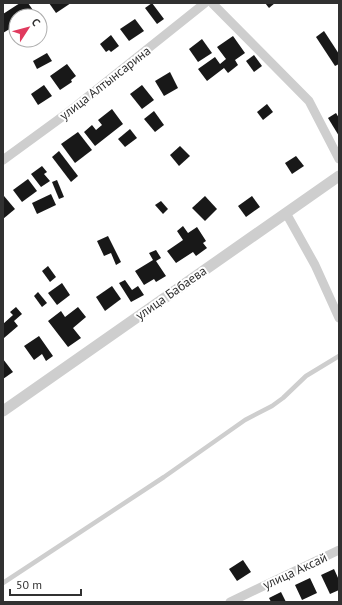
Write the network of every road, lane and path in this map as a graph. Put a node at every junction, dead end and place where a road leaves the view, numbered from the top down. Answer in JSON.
{"nodes":[{"id":1,"x":205,"y":3,"type":"edge"},
{"id":2,"x":212,"y":3,"type":"edge"},
{"id":3,"x":339,"y":159,"type":"edge"},
{"id":4,"x":3,"y":160,"type":"edge"},
{"id":5,"x":339,"y":176,"type":"edge"},
{"id":6,"x":286,"y":213,"type":"junction"},
{"id":7,"x":339,"y":318,"type":"edge"},
{"id":8,"x":339,"y":356,"type":"edge"},
{"id":9,"x":3,"y":411,"type":"edge"},
{"id":10,"x":339,"y":550,"type":"edge"},
{"id":11,"x":3,"y":583,"type":"edge"},
{"id":12,"x":230,"y":602,"type":"edge"}],
"edges":[{"from":1,"to":4,"type":"street","name":"улица Алтынсарина"},
{"from":2,"to":3,"type":"street"},
{"from":5,"to":6,"type":"street","name":"улица Бабаева"},
{"from":6,"to":7,"type":"street"},
{"from":6,"to":9,"type":"street","name":"улица Бабаева"},
{"from":8,"to":11,"type":"lane"},
{"from":10,"to":12,"type":"street","name":"улица Аксай"}]}
